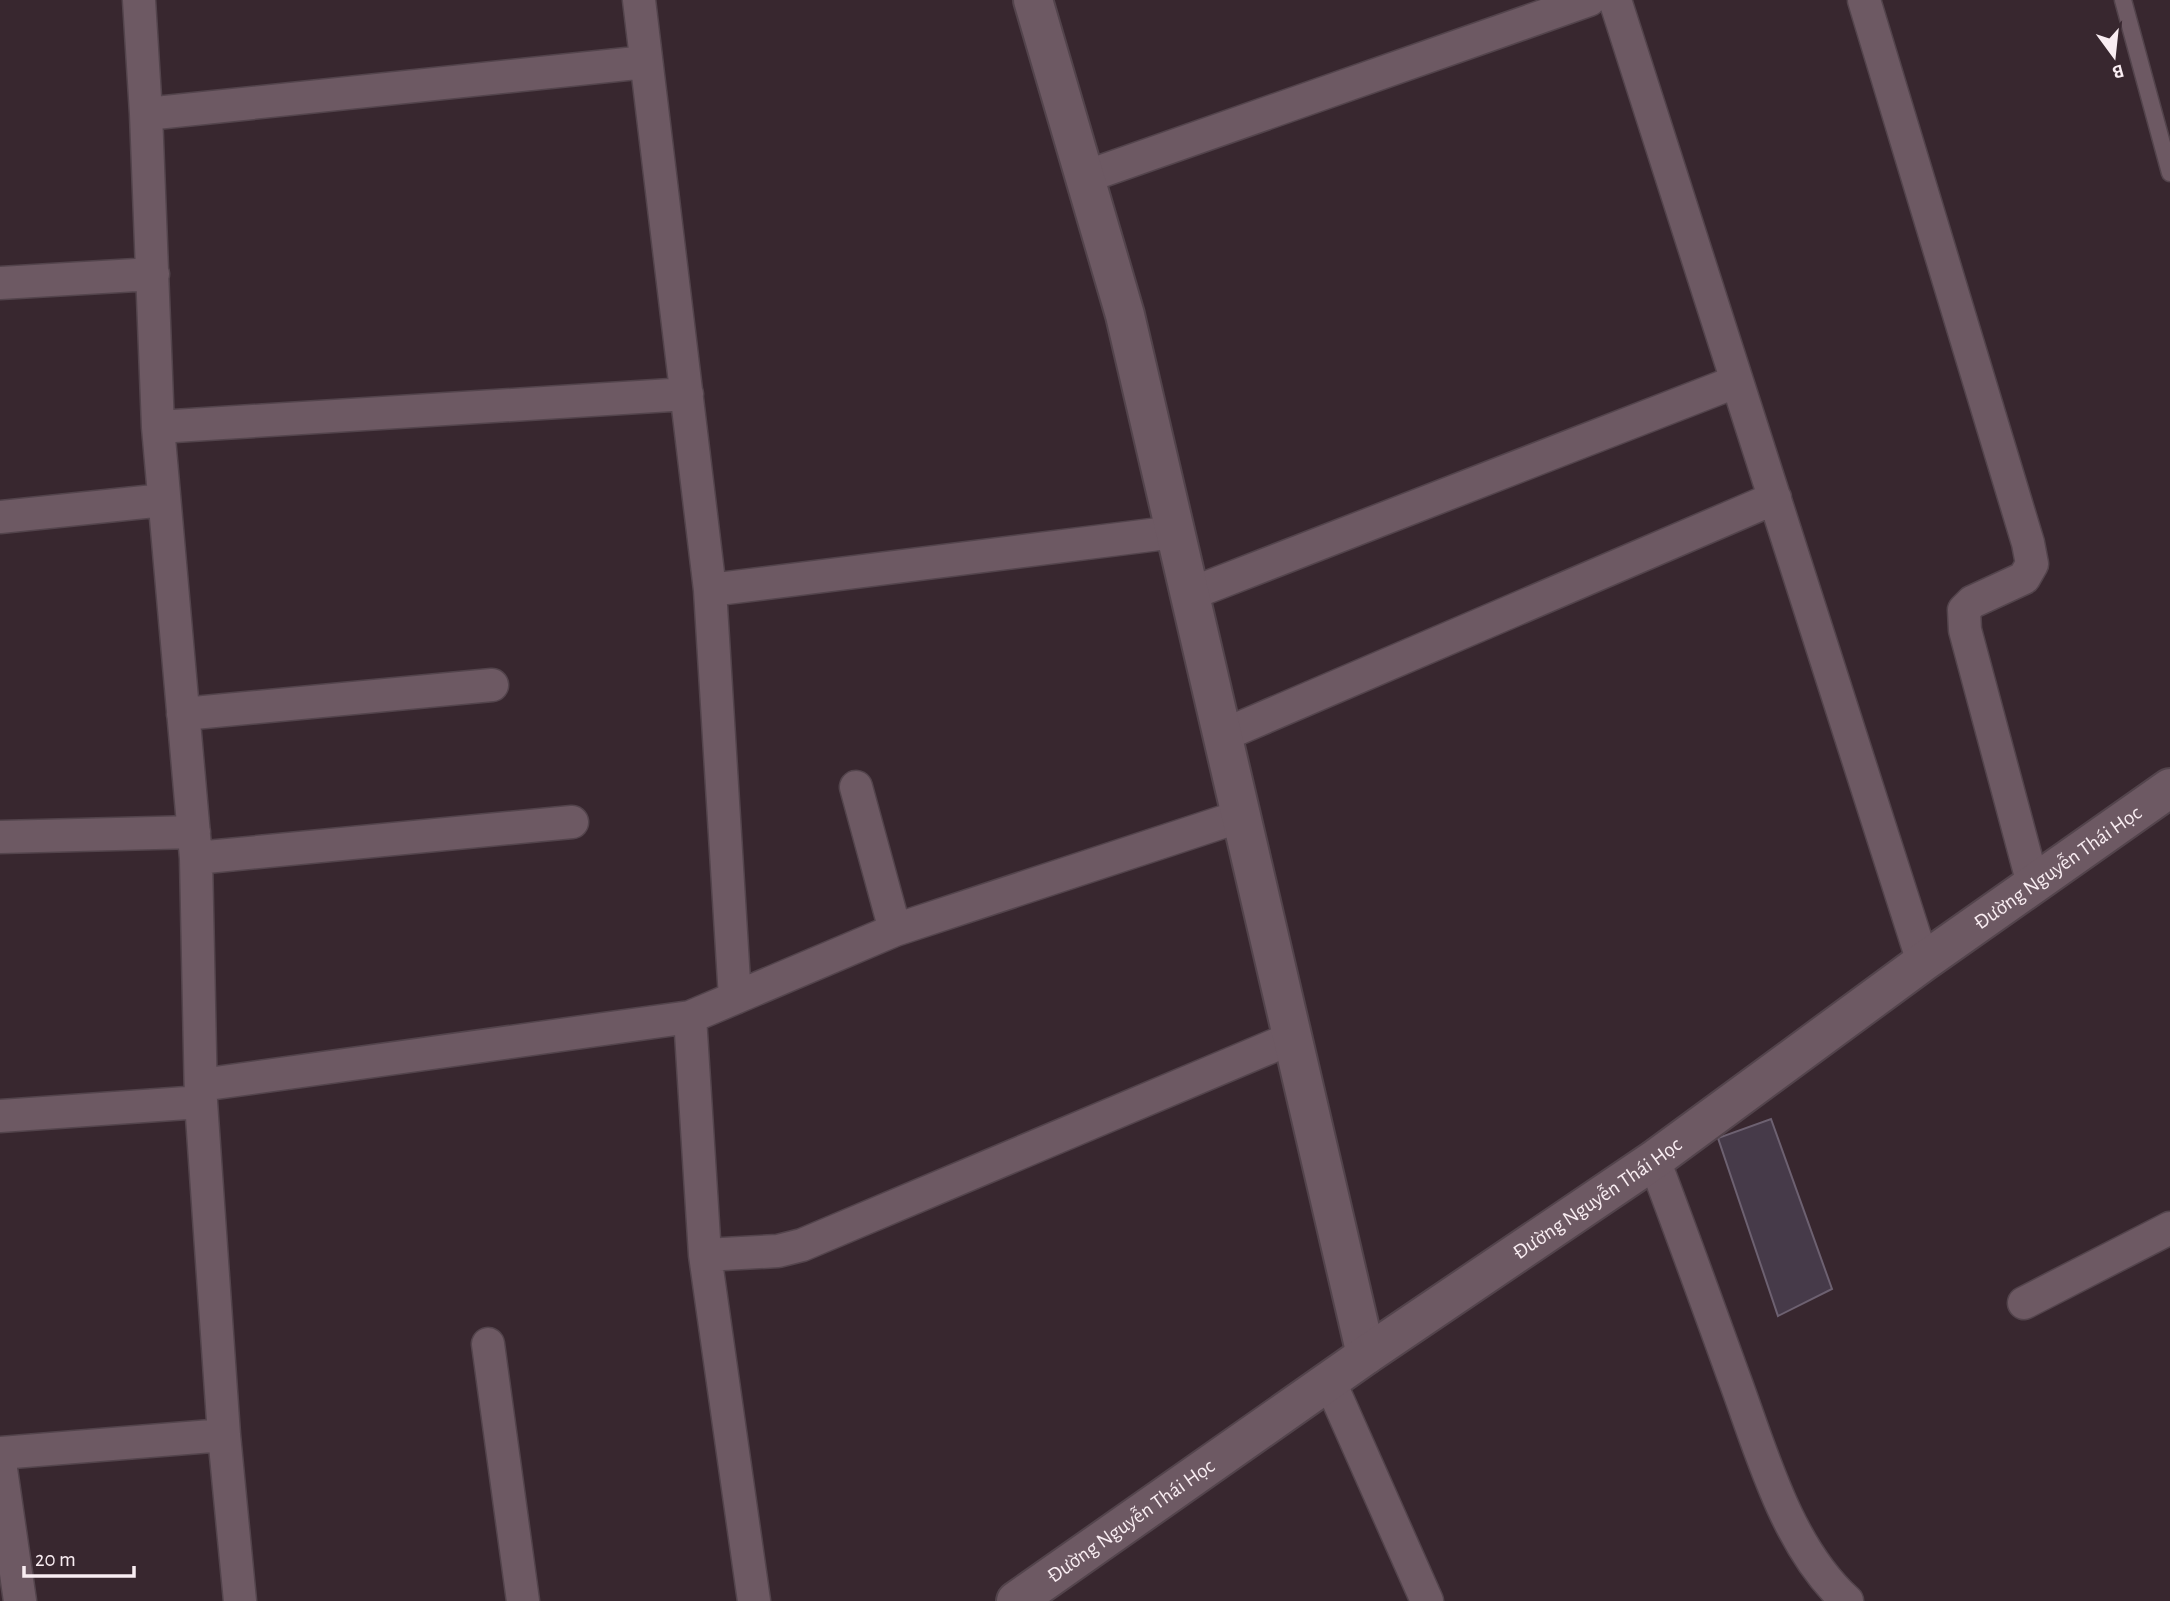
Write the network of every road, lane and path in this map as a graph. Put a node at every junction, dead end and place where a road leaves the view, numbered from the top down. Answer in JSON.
{"nodes":[{"id":1,"x":139,"y":0,"type":"edge"},
{"id":2,"x":639,"y":0,"type":"edge"},
{"id":3,"x":1032,"y":0,"type":"edge"},
{"id":4,"x":1589,"y":0,"type":"edge"},
{"id":5,"x":1615,"y":0,"type":"edge"},
{"id":6,"x":1864,"y":0,"type":"edge"},
{"id":7,"x":2123,"y":0,"type":"edge"},
{"id":8,"x":646,"y":62,"type":"junction"},
{"id":9,"x":146,"y":114,"type":"junction"},
{"id":10,"x":2170,"y":173,"type":"edge"},
{"id":11,"x":1085,"y":177,"type":"junction"},
{"id":12,"x":153,"y":274,"type":"junction"},
{"id":13,"x":0,"y":283,"type":"edge"},
{"id":14,"x":1735,"y":382,"type":"junction"},
{"id":15,"x":687,"y":394,"type":"junction"},
{"id":16,"x":158,"y":427,"type":"junction"},
{"id":17,"x":1775,"y":498,"type":"junction"},
{"id":18,"x":164,"y":500,"type":"junction"},
{"id":19,"x":0,"y":517,"type":"edge"},
{"id":20,"x":1175,"y":533,"type":"junction"},
{"id":21,"x":710,"y":590,"type":"junction"},
{"id":22,"x":1190,"y":594,"type":"junction"},
{"id":23,"x":492,"y":685,"type":"dead end"},
{"id":24,"x":183,"y":714,"type":"junction"},
{"id":25,"x":1221,"y":736,"type":"junction"},
{"id":26,"x":856,"y":787,"type":"dead end"},
{"id":27,"x":2170,"y":788,"type":"edge"},
{"id":28,"x":1241,"y":816,"type":"junction"},
{"id":29,"x":572,"y":822,"type":"dead end"},
{"id":30,"x":0,"y":837,"type":"edge"},
{"id":31,"x":195,"y":845,"type":"junction"},
{"id":32,"x":2033,"y":884,"type":"junction"},
{"id":33,"x":895,"y":930,"type":"junction"},
{"id":34,"x":1923,"y":962,"type":"junction"},
{"id":35,"x":735,"y":998,"type":"junction"},
{"id":36,"x":690,"y":1017,"type":"junction"},
{"id":37,"x":1292,"y":1038,"type":"junction"},
{"id":38,"x":201,"y":1094,"type":"junction"},
{"id":39,"x":0,"y":1116,"type":"edge"},
{"id":40,"x":1654,"y":1160,"type":"junction"},
{"id":41,"x":2170,"y":1228,"type":"edge"},
{"id":42,"x":705,"y":1255,"type":"junction"},
{"id":43,"x":2024,"y":1303,"type":"dead end"},
{"id":44,"x":488,"y":1344,"type":"dead end"},
{"id":45,"x":1366,"y":1355,"type":"junction"},
{"id":46,"x":1329,"y":1380,"type":"junction"},
{"id":47,"x":224,"y":1435,"type":"junction"},
{"id":48,"x":0,"y":1453,"type":"edge"},
{"id":49,"x":0,"y":1462,"type":"edge"},
{"id":50,"x":20,"y":1601,"type":"edge"},
{"id":51,"x":240,"y":1601,"type":"edge"},
{"id":52,"x":523,"y":1601,"type":"edge"},
{"id":53,"x":754,"y":1601,"type":"edge"},
{"id":54,"x":1016,"y":1601,"type":"edge"},
{"id":55,"x":1427,"y":1601,"type":"edge"},
{"id":56,"x":1847,"y":1601,"type":"edge"}],
"edges":[{"from":1,"to":9,"type":"street"},
{"from":2,"to":8,"type":"street"},
{"from":3,"to":11,"type":"street"},
{"from":4,"to":11,"type":"street"},
{"from":5,"to":14,"type":"street"},
{"from":6,"to":32,"type":"street"},
{"from":7,"to":10,"type":"lane"},
{"from":8,"to":9,"type":"street"},
{"from":8,"to":15,"type":"street"},
{"from":9,"to":12,"type":"street"},
{"from":11,"to":20,"type":"street"},
{"from":12,"to":13,"type":"street"},
{"from":12,"to":16,"type":"street"},
{"from":14,"to":17,"type":"street"},
{"from":14,"to":22,"type":"street"},
{"from":15,"to":16,"type":"street"},
{"from":15,"to":21,"type":"street"},
{"from":16,"to":18,"type":"street"},
{"from":17,"to":25,"type":"street"},
{"from":17,"to":34,"type":"street"},
{"from":18,"to":19,"type":"street"},
{"from":18,"to":24,"type":"street"},
{"from":20,"to":21,"type":"street"},
{"from":20,"to":22,"type":"street"},
{"from":21,"to":35,"type":"street"},
{"from":22,"to":25,"type":"street"},
{"from":23,"to":24,"type":"street"},
{"from":24,"to":31,"type":"street"},
{"from":25,"to":28,"type":"street"},
{"from":26,"to":33,"type":"street"},
{"from":27,"to":32,"type":"street","name":"Đường Nguyễn Thái Học"},
{"from":28,"to":33,"type":"street"},
{"from":28,"to":37,"type":"street"},
{"from":29,"to":31,"type":"street"},
{"from":30,"to":31,"type":"street"},
{"from":31,"to":38,"type":"street"},
{"from":32,"to":34,"type":"street","name":"Đường Nguyễn Thái Học"},
{"from":33,"to":35,"type":"street"},
{"from":34,"to":40,"type":"street","name":"Đường Nguyễn Thái Học"},
{"from":35,"to":36,"type":"street"},
{"from":36,"to":38,"type":"street"},
{"from":36,"to":42,"type":"street"},
{"from":37,"to":42,"type":"street"},
{"from":37,"to":45,"type":"street"},
{"from":38,"to":39,"type":"street"},
{"from":38,"to":47,"type":"street"},
{"from":40,"to":45,"type":"street","name":"Đường Nguyễn Thái Học"},
{"from":40,"to":56,"type":"street"},
{"from":41,"to":43,"type":"street"},
{"from":42,"to":53,"type":"street"},
{"from":44,"to":52,"type":"street"},
{"from":45,"to":46,"type":"street","name":"Đường Nguyễn Thái Học"},
{"from":46,"to":54,"type":"street","name":"Đường Nguyễn Thái Học"},
{"from":46,"to":55,"type":"street"},
{"from":47,"to":48,"type":"street"},
{"from":47,"to":51,"type":"street"},
{"from":49,"to":50,"type":"street"}]}
